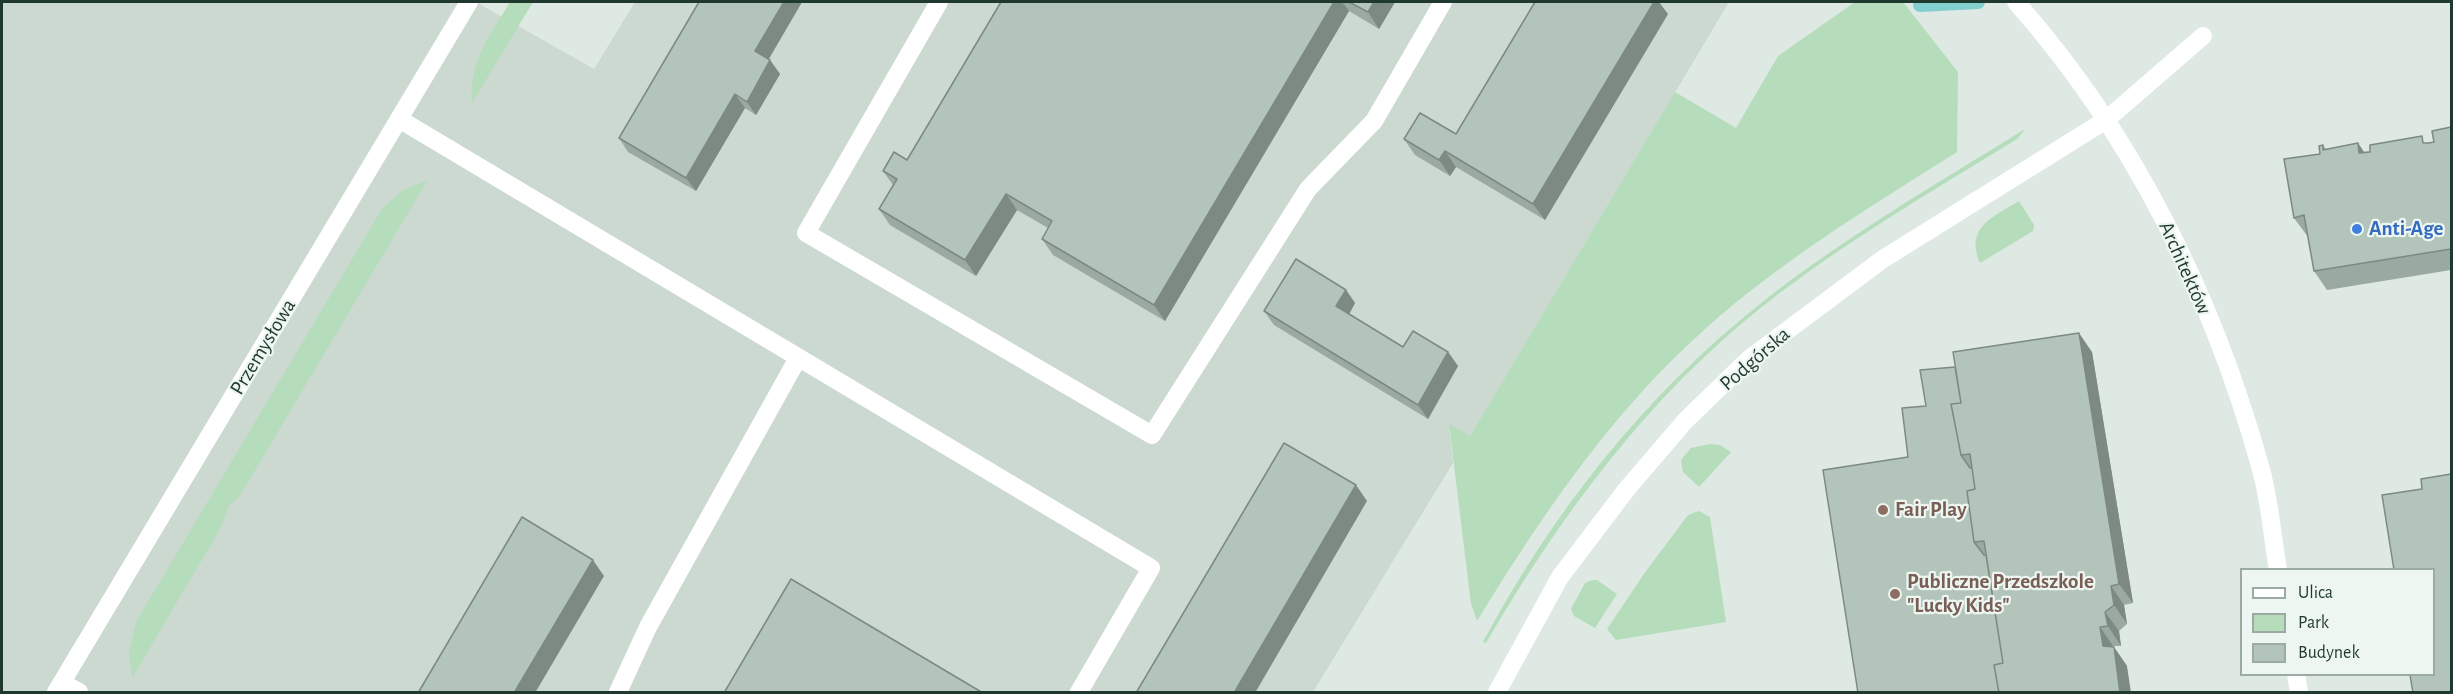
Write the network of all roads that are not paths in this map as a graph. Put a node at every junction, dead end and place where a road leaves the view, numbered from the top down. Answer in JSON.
{"nodes":[{"id":1,"x":469,"y":2,"type":"edge"},
{"id":2,"x":939,"y":2,"type":"edge"},
{"id":3,"x":1443,"y":2,"type":"edge"},
{"id":4,"x":2016,"y":2,"type":"edge"},
{"id":5,"x":2204,"y":36,"type":"dead end"},
{"id":6,"x":399,"y":119,"type":"junction"},
{"id":7,"x":2106,"y":120,"type":"junction"},
{"id":8,"x":798,"y":358,"type":"junction"},
{"id":9,"x":2278,"y":568,"type":"edge"},
{"id":10,"x":2296,"y":676,"type":"edge"},
{"id":11,"x":59,"y":688,"type":"edge"},
{"id":12,"x":79,"y":693,"type":"edge"},
{"id":13,"x":618,"y":693,"type":"edge"},
{"id":14,"x":1079,"y":693,"type":"edge"},
{"id":15,"x":1497,"y":693,"type":"edge"},
{"id":16,"x":2299,"y":693,"type":"edge"}],
"edges":[{"from":1,"to":6,"type":"street","name":"Przemysłowa"},
{"from":2,"to":3,"type":"street"},
{"from":4,"to":7,"type":"street","name":"Architektów"},
{"from":5,"to":7,"type":"street","name":"Podgórska"},
{"from":6,"to":8,"type":"street"},
{"from":6,"to":11,"type":"street","name":"Przemysłowa"},
{"from":7,"to":9,"type":"street","name":"Architektów"},
{"from":7,"to":15,"type":"street","name":"Podgórska"},
{"from":8,"to":13,"type":"street"},
{"from":8,"to":14,"type":"street"},
{"from":10,"to":16,"type":"street"},
{"from":11,"to":12,"type":"street"}]}
